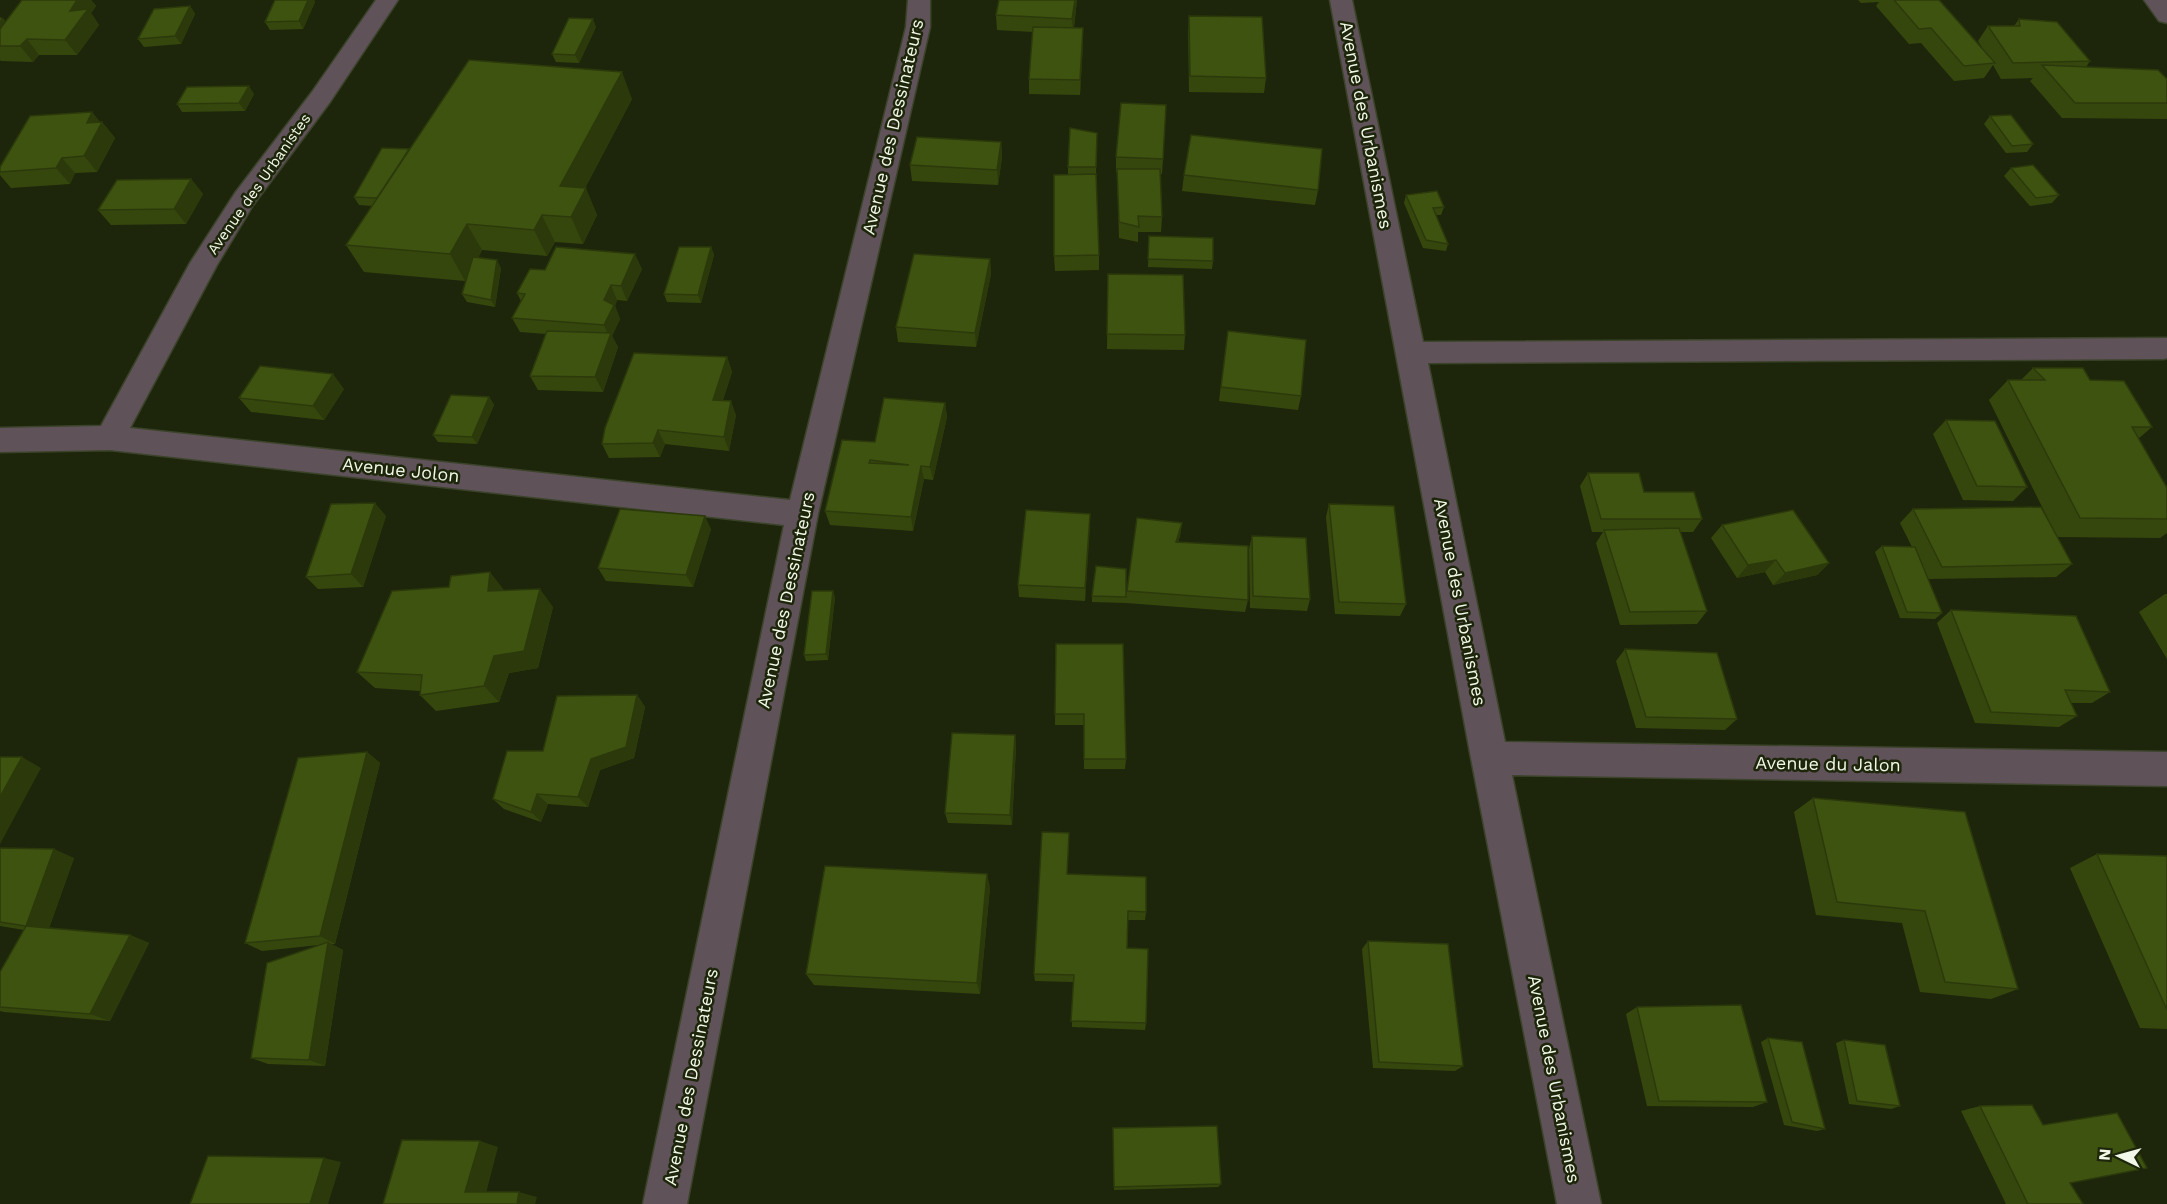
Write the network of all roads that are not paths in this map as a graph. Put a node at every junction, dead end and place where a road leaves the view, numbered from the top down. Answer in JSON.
{"nodes":[{"id":1,"x":387,"y":0,"type":"edge"},
{"id":2,"x":920,"y":0,"type":"edge"},
{"id":3,"x":1341,"y":0,"type":"edge"},
{"id":4,"x":2155,"y":0,"type":"edge"},
{"id":5,"x":2167,"y":16,"type":"edge"},
{"id":6,"x":2164,"y":348,"type":"dead end"},
{"id":7,"x":1413,"y":353,"type":"junction"},
{"id":8,"x":110,"y":438,"type":"junction"},
{"id":9,"x":0,"y":440,"type":"edge"},
{"id":10,"x":802,"y":514,"type":"junction"},
{"id":11,"x":1489,"y":758,"type":"junction"},
{"id":12,"x":2167,"y":769,"type":"edge"},
{"id":13,"x":665,"y":1204,"type":"edge"},
{"id":14,"x":1579,"y":1204,"type":"edge"}],
"edges":[{"from":1,"to":8,"type":"street","name":"Avenue des Urbanistes"},
{"from":2,"to":10,"type":"street","name":"Avenue des Dessinateurs"},
{"from":3,"to":7,"type":"street","name":"Avenue des Urbanismes"},
{"from":4,"to":5,"type":"street"},
{"from":6,"to":7,"type":"street"},
{"from":7,"to":11,"type":"street","name":"Avenue des Urbanismes"},
{"from":8,"to":9,"type":"street","name":"Avenue Jolon"},
{"from":8,"to":10,"type":"street","name":"Avenue Jolon"},
{"from":10,"to":13,"type":"street","name":"Avenue des Dessinateurs"},
{"from":11,"to":12,"type":"street","name":"Avenue du Jalon"},
{"from":11,"to":14,"type":"street","name":"Avenue des Urbanismes"}]}
